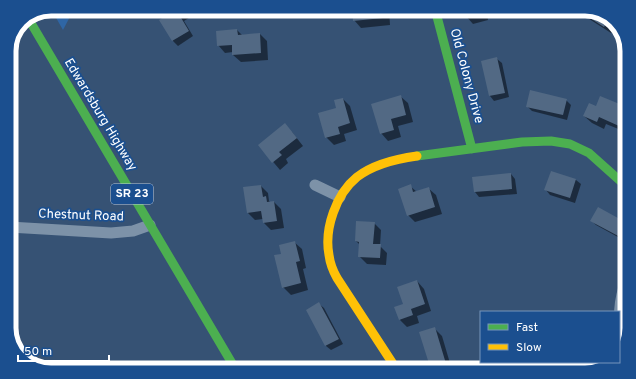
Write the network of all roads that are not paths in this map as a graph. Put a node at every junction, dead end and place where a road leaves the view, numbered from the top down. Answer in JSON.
{"nodes":[{"id":1,"x":436,"y":16,"type":"edge"},
{"id":2,"x":31,"y":22,"type":"edge"},
{"id":3,"x":472,"y":149,"type":"junction"},
{"id":4,"x":620,"y":181,"type":"edge"},
{"id":5,"x":315,"y":185,"type":"dead end"},
{"id":6,"x":340,"y":197,"type":"junction"},
{"id":7,"x":150,"y":225,"type":"junction"},
{"id":8,"x":16,"y":227,"type":"edge"},
{"id":9,"x":232,"y":363,"type":"edge"},
{"id":10,"x":392,"y":363,"type":"edge"}],
"edges":[{"from":1,"to":3,"type":"street","name":"Old Colony Drive"},
{"from":2,"to":7,"type":"street","name":"Edwardsburg Highway","number":"SR 23"},
{"from":3,"to":4,"type":"street"},
{"from":3,"to":6,"type":"street"},
{"from":5,"to":6,"type":"street"},
{"from":6,"to":10,"type":"street"},
{"from":7,"to":8,"type":"street","name":"Chestnut Road"},
{"from":7,"to":9,"type":"street","name":"Edwardsburg Highway","number":"SR 23"}]}
